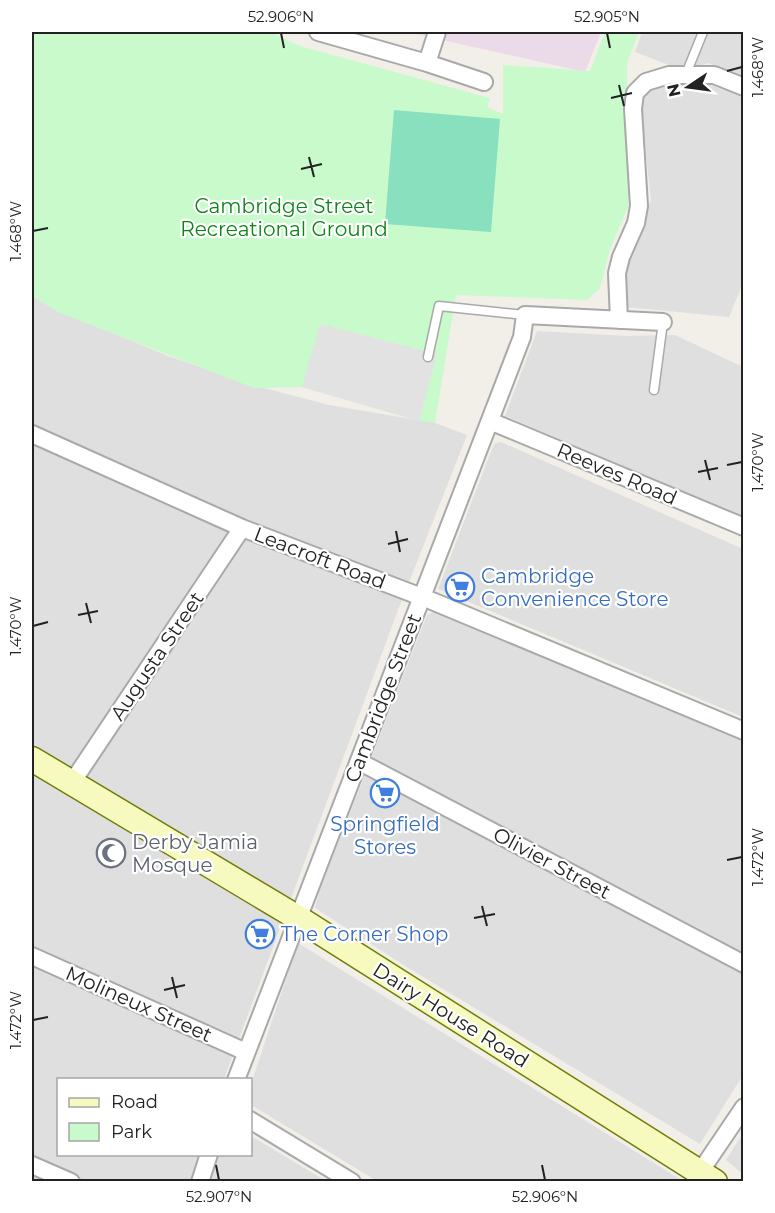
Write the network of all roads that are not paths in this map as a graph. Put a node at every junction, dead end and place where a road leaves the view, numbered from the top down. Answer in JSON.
{"nodes":[{"id":1,"x":318,"y":32,"type":"edge"},
{"id":2,"x":437,"y":32,"type":"edge"},
{"id":3,"x":703,"y":32,"type":"edge"},
{"id":4,"x":427,"y":63,"type":"junction"},
{"id":5,"x":686,"y":74,"type":"junction"},
{"id":6,"x":484,"y":82,"type":"dead end"},
{"id":7,"x":744,"y":87,"type":"edge"},
{"id":8,"x":525,"y":315,"type":"junction"},
{"id":9,"x":619,"y":320,"type":"junction"},
{"id":10,"x":663,"y":322,"type":"joint"},
{"id":11,"x":428,"y":357,"type":"dead end"},
{"id":12,"x":654,"y":390,"type":"dead end"},
{"id":13,"x":490,"y":421,"type":"junction"},
{"id":14,"x":32,"y":434,"type":"edge"},
{"id":15,"x":744,"y":527,"type":"edge"},
{"id":16,"x":242,"y":528,"type":"junction"},
{"id":17,"x":421,"y":597,"type":"junction"},
{"id":18,"x":744,"y":731,"type":"edge"},
{"id":19,"x":32,"y":759,"type":"edge"},
{"id":20,"x":360,"y":762,"type":"junction"},
{"id":21,"x":71,"y":784,"type":"junction"},
{"id":22,"x":298,"y":918,"type":"junction"},
{"id":23,"x":32,"y":956,"type":"edge"},
{"id":24,"x":744,"y":964,"type":"edge"},
{"id":25,"x":246,"y":1052,"type":"junction"},
{"id":26,"x":237,"y":1078,"type":"edge"},
{"id":27,"x":744,"y":1107,"type":"edge"},
{"id":28,"x":252,"y":1121,"type":"edge"},
{"id":29,"x":209,"y":1156,"type":"edge"},
{"id":30,"x":32,"y":1165,"type":"edge"},
{"id":31,"x":708,"y":1177,"type":"edge"},
{"id":32,"x":71,"y":1182,"type":"edge"},
{"id":33,"x":200,"y":1182,"type":"edge"},
{"id":34,"x":352,"y":1182,"type":"edge"}],
"edges":[{"from":1,"to":4,"type":"street"},
{"from":2,"to":4,"type":"street"},
{"from":3,"to":5,"type":"lane"},
{"from":4,"to":6,"type":"street"},
{"from":5,"to":7,"type":"street"},
{"from":5,"to":9,"type":"street"},
{"from":8,"to":9,"type":"street"},
{"from":8,"to":11,"type":"lane"},
{"from":8,"to":13,"type":"street","name":"Cambridge Street"},
{"from":9,"to":10,"type":"street"},
{"from":10,"to":12,"type":"lane"},
{"from":13,"to":15,"type":"street","name":"Reeves Road"},
{"from":13,"to":17,"type":"street","name":"Cambridge Street"},
{"from":14,"to":16,"type":"street","name":"Leacroft Road"},
{"from":16,"to":17,"type":"street","name":"Leacroft Road"},
{"from":16,"to":21,"type":"street","name":"Augusta Street"},
{"from":17,"to":18,"type":"street","name":"Leacroft Road"},
{"from":17,"to":20,"type":"street","name":"Cambridge Street"},
{"from":19,"to":21,"type":"street","name":"Dairy House Road"},
{"from":20,"to":22,"type":"street","name":"Cambridge Street"},
{"from":20,"to":24,"type":"street","name":"Olivier Street"},
{"from":21,"to":22,"type":"street","name":"Dairy House Road"},
{"from":22,"to":25,"type":"street","name":"Cambridge Street"},
{"from":22,"to":31,"type":"street","name":"Dairy House Road"},
{"from":23,"to":25,"type":"street","name":"Molineux Street"},
{"from":25,"to":26,"type":"street","name":"Cambridge Street"},
{"from":27,"to":31,"type":"street"},
{"from":28,"to":34,"type":"street"},
{"from":29,"to":33,"type":"street"},
{"from":30,"to":32,"type":"street"}]}
